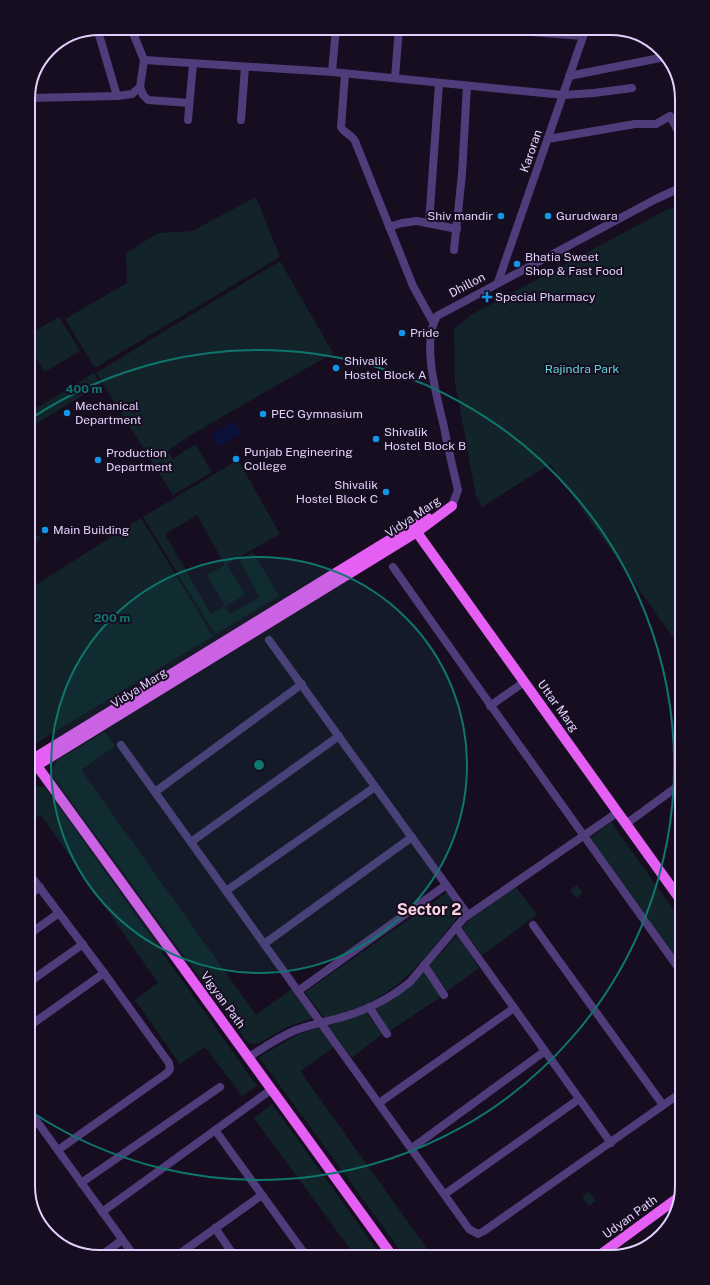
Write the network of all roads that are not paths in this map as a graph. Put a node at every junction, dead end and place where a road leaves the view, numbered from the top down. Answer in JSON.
{"nodes":[{"id":1,"x":99,"y":35,"type":"edge"},
{"id":2,"x":134,"y":35,"type":"edge"},
{"id":3,"x":335,"y":35,"type":"edge"},
{"id":4,"x":398,"y":35,"type":"edge"},
{"id":5,"x":584,"y":35,"type":"edge"},
{"id":6,"x":660,"y":58,"type":"edge"},
{"id":7,"x":144,"y":60,"type":"junction"},
{"id":8,"x":193,"y":64,"type":"junction"},
{"id":9,"x":245,"y":67,"type":"junction"},
{"id":10,"x":332,"y":72,"type":"junction"},
{"id":11,"x":345,"y":74,"type":"junction"},
{"id":12,"x":570,"y":76,"type":"junction"},
{"id":13,"x":394,"y":78,"type":"junction"},
{"id":14,"x":439,"y":83,"type":"junction"},
{"id":15,"x":467,"y":86,"type":"junction"},
{"id":16,"x":140,"y":87,"type":"junction"},
{"id":17,"x":632,"y":88,"type":"dead end"},
{"id":18,"x":563,"y":95,"type":"junction"},
{"id":19,"x":117,"y":96,"type":"junction"},
{"id":20,"x":35,"y":98,"type":"edge"},
{"id":21,"x":189,"y":103,"type":"junction"},
{"id":22,"x":188,"y":120,"type":"dead end"},
{"id":23,"x":241,"y":120,"type":"dead end"},
{"id":24,"x":675,"y":126,"type":"edge"},
{"id":25,"x":548,"y":138,"type":"junction"},
{"id":26,"x":675,"y":191,"type":"edge"},
{"id":27,"x":429,"y":223,"type":"junction"},
{"id":28,"x":389,"y":227,"type":"junction"},
{"id":29,"x":457,"y":229,"type":"junction"},
{"id":30,"x":454,"y":250,"type":"dead end"},
{"id":31,"x":498,"y":282,"type":"junction"},
{"id":32,"x":433,"y":322,"type":"junction"},
{"id":33,"x":452,"y":506,"type":"joint"},
{"id":34,"x":414,"y":529,"type":"junction"},
{"id":35,"x":393,"y":567,"type":"dead end"},
{"id":36,"x":269,"y":640,"type":"dead end"},
{"id":37,"x":524,"y":682,"type":"junction"},
{"id":38,"x":302,"y":684,"type":"junction"},
{"id":39,"x":490,"y":706,"type":"junction"},
{"id":40,"x":339,"y":736,"type":"junction"},
{"id":41,"x":121,"y":745,"type":"dead end"},
{"id":42,"x":35,"y":761,"type":"edge"},
{"id":43,"x":35,"y":765,"type":"edge"},
{"id":44,"x":375,"y":787,"type":"junction"},
{"id":45,"x":675,"y":788,"type":"edge"},
{"id":46,"x":155,"y":792,"type":"junction"},
{"id":47,"x":618,"y":812,"type":"junction"},
{"id":48,"x":626,"y":824,"type":"junction"},
{"id":49,"x":584,"y":836,"type":"junction"},
{"id":50,"x":412,"y":837,"type":"junction"},
{"id":51,"x":191,"y":842,"type":"junction"},
{"id":52,"x":35,"y":881,"type":"edge"},
{"id":53,"x":446,"y":885,"type":"junction"},
{"id":54,"x":40,"y":887,"type":"junction"},
{"id":55,"x":35,"y":891,"type":"edge"},
{"id":56,"x":226,"y":891,"type":"junction"},
{"id":57,"x":675,"y":892,"type":"edge"},
{"id":58,"x":59,"y":913,"type":"junction"},
{"id":59,"x":468,"y":915,"type":"junction"},
{"id":60,"x":533,"y":925,"type":"dead end"},
{"id":61,"x":456,"y":927,"type":"junction"},
{"id":62,"x":35,"y":930,"type":"edge"},
{"id":63,"x":82,"y":944,"type":"junction"},
{"id":64,"x":264,"y":944,"type":"junction"},
{"id":65,"x":675,"y":963,"type":"edge"},
{"id":66,"x":424,"y":965,"type":"junction"},
{"id":67,"x":104,"y":973,"type":"junction"},
{"id":68,"x":35,"y":978,"type":"edge"},
{"id":69,"x":298,"y":991,"type":"junction"},
{"id":70,"x":444,"y":994,"type":"dead end"},
{"id":71,"x":369,"y":1007,"type":"junction"},
{"id":72,"x":514,"y":1008,"type":"junction"},
{"id":73,"x":35,"y":1022,"type":"edge"},
{"id":74,"x":321,"y":1023,"type":"junction"},
{"id":75,"x":387,"y":1034,"type":"dead end"},
{"id":76,"x":545,"y":1051,"type":"junction"},
{"id":77,"x":249,"y":1057,"type":"junction"},
{"id":78,"x":220,"y":1087,"type":"dead end"},
{"id":79,"x":272,"y":1089,"type":"junction"},
{"id":80,"x":675,"y":1097,"type":"edge"},
{"id":81,"x":579,"y":1099,"type":"junction"},
{"id":82,"x":379,"y":1104,"type":"junction"},
{"id":83,"x":663,"y":1105,"type":"junction"},
{"id":84,"x":35,"y":1119,"type":"edge"},
{"id":85,"x":215,"y":1130,"type":"junction"},
{"id":86,"x":610,"y":1143,"type":"junction"},
{"id":87,"x":412,"y":1148,"type":"junction"},
{"id":88,"x":58,"y":1150,"type":"junction"},
{"id":89,"x":81,"y":1183,"type":"junction"},
{"id":90,"x":445,"y":1194,"type":"junction"},
{"id":91,"x":262,"y":1195,"type":"junction"},
{"id":92,"x":673,"y":1202,"type":"edge"},
{"id":93,"x":102,"y":1212,"type":"junction"},
{"id":94,"x":669,"y":1212,"type":"edge"},
{"id":95,"x":215,"y":1228,"type":"junction"},
{"id":96,"x":122,"y":1240,"type":"junction"},
{"id":97,"x":617,"y":1249,"type":"edge"},
{"id":98,"x":108,"y":1250,"type":"edge"},
{"id":99,"x":130,"y":1250,"type":"edge"},
{"id":100,"x":185,"y":1250,"type":"edge"},
{"id":101,"x":230,"y":1250,"type":"edge"},
{"id":102,"x":302,"y":1250,"type":"edge"},
{"id":103,"x":388,"y":1250,"type":"edge"},
{"id":104,"x":607,"y":1250,"type":"edge"}],
"edges":[{"from":1,"to":19,"type":"street"},
{"from":2,"to":7,"type":"street"},
{"from":3,"to":10,"type":"street"},
{"from":4,"to":13,"type":"street"},
{"from":5,"to":12,"type":"street","name":"Karoran"},
{"from":6,"to":12,"type":"street"},
{"from":7,"to":8,"type":"street"},
{"from":7,"to":16,"type":"street"},
{"from":8,"to":9,"type":"street"},
{"from":8,"to":21,"type":"street"},
{"from":9,"to":10,"type":"street"},
{"from":9,"to":23,"type":"street"},
{"from":10,"to":11,"type":"street"},
{"from":11,"to":13,"type":"street"},
{"from":11,"to":28,"type":"street"},
{"from":12,"to":18,"type":"street","name":"Karoran"},
{"from":13,"to":14,"type":"street"},
{"from":14,"to":15,"type":"street"},
{"from":14,"to":27,"type":"street"},
{"from":15,"to":18,"type":"street"},
{"from":15,"to":29,"type":"street"},
{"from":16,"to":19,"type":"street"},
{"from":16,"to":21,"type":"street"},
{"from":17,"to":18,"type":"street"},
{"from":18,"to":25,"type":"street","name":"Karoran"},
{"from":19,"to":20,"type":"street"},
{"from":21,"to":22,"type":"street"},
{"from":24,"to":25,"type":"street"},
{"from":25,"to":31,"type":"street","name":"Karoran"},
{"from":26,"to":31,"type":"street","name":"Dhillon"},
{"from":27,"to":28,"type":"street"},
{"from":27,"to":29,"type":"street"},
{"from":28,"to":32,"type":"street"},
{"from":29,"to":30,"type":"street"},
{"from":31,"to":32,"type":"street","name":"Dhillon"},
{"from":32,"to":33,"type":"street"},
{"from":33,"to":34,"type":"main road","name":"Vidya Marg"},
{"from":34,"to":37,"type":"main road","name":"Uttar Marg"},
{"from":34,"to":42,"type":"main road","name":"Vidya Marg"},
{"from":35,"to":39,"type":"street"},
{"from":36,"to":38,"type":"street"},
{"from":37,"to":39,"type":"street"},
{"from":37,"to":47,"type":"main road","name":"Uttar Marg"},
{"from":38,"to":40,"type":"street"},
{"from":38,"to":46,"type":"street"},
{"from":39,"to":49,"type":"street"},
{"from":40,"to":44,"type":"street"},
{"from":40,"to":51,"type":"street"},
{"from":41,"to":46,"type":"street"},
{"from":43,"to":77,"type":"main road","name":"Vigyan Path"},
{"from":44,"to":50,"type":"street"},
{"from":44,"to":56,"type":"street"},
{"from":45,"to":48,"type":"street"},
{"from":46,"to":51,"type":"street"},
{"from":47,"to":48,"type":"main road","name":"Uttar Marg"},
{"from":47,"to":49,"type":"street"},
{"from":48,"to":57,"type":"main road","name":"Uttar Marg"},
{"from":49,"to":59,"type":"street"},
{"from":49,"to":65,"type":"street"},
{"from":50,"to":53,"type":"street"},
{"from":50,"to":64,"type":"street"},
{"from":51,"to":56,"type":"street"},
{"from":52,"to":54,"type":"street"},
{"from":53,"to":59,"type":"street"},
{"from":53,"to":69,"type":"street"},
{"from":54,"to":55,"type":"street"},
{"from":54,"to":58,"type":"street"},
{"from":56,"to":64,"type":"street"},
{"from":58,"to":62,"type":"street"},
{"from":58,"to":63,"type":"street"},
{"from":59,"to":61,"type":"street"},
{"from":60,"to":83,"type":"street"},
{"from":61,"to":66,"type":"street"},
{"from":61,"to":72,"type":"street"},
{"from":63,"to":67,"type":"street"},
{"from":63,"to":68,"type":"street"},
{"from":64,"to":69,"type":"street"},
{"from":66,"to":70,"type":"street"},
{"from":66,"to":71,"type":"street"},
{"from":67,"to":73,"type":"street"},
{"from":67,"to":88,"type":"street"},
{"from":69,"to":74,"type":"street"},
{"from":71,"to":74,"type":"street"},
{"from":71,"to":75,"type":"street"},
{"from":72,"to":76,"type":"street"},
{"from":72,"to":82,"type":"street"},
{"from":74,"to":77,"type":"street"},
{"from":74,"to":82,"type":"street"},
{"from":76,"to":81,"type":"street"},
{"from":76,"to":87,"type":"street"},
{"from":77,"to":79,"type":"main road","name":"Vigyan Path"},
{"from":78,"to":89,"type":"street"},
{"from":79,"to":85,"type":"street"},
{"from":79,"to":103,"type":"main road","name":"Vigyan Path"},
{"from":80,"to":83,"type":"street"},
{"from":81,"to":86,"type":"street"},
{"from":81,"to":90,"type":"street"},
{"from":82,"to":87,"type":"street"},
{"from":83,"to":86,"type":"street"},
{"from":84,"to":88,"type":"street"},
{"from":85,"to":91,"type":"street"},
{"from":85,"to":93,"type":"street"},
{"from":86,"to":90,"type":"street"},
{"from":87,"to":90,"type":"street"},
{"from":88,"to":89,"type":"street"},
{"from":89,"to":93,"type":"street"},
{"from":91,"to":95,"type":"street"},
{"from":91,"to":102,"type":"street"},
{"from":92,"to":104,"type":"main road","name":"Udyan Path"},
{"from":93,"to":96,"type":"street"},
{"from":94,"to":97,"type":"main road","name":"Udyan Path"},
{"from":95,"to":100,"type":"street"},
{"from":95,"to":101,"type":"street"},
{"from":96,"to":98,"type":"street"},
{"from":96,"to":99,"type":"street"}]}
